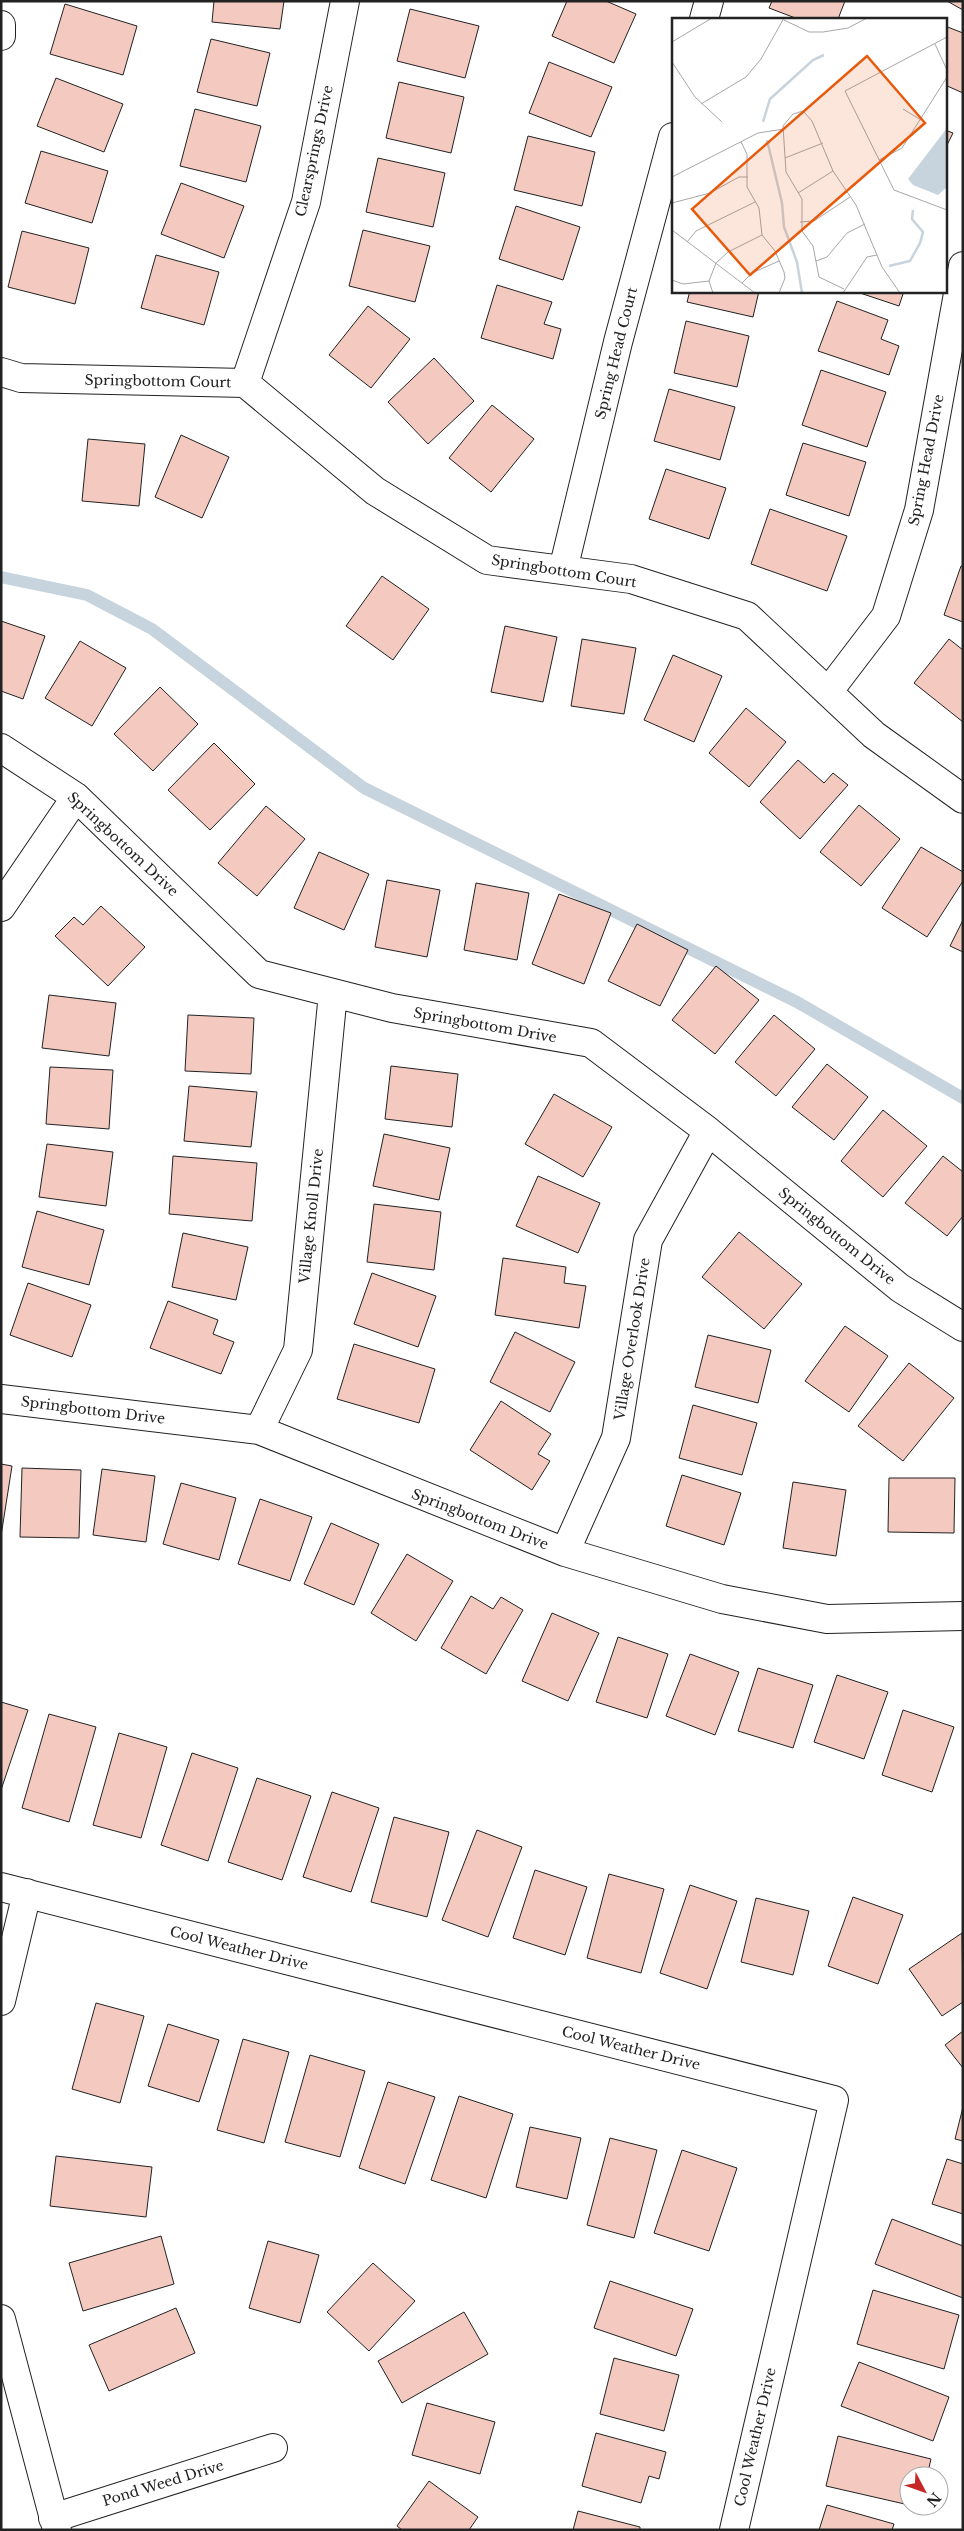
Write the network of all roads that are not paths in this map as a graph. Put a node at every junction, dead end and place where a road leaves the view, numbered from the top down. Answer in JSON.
{"nodes":[{"id":1,"x":346,"y":1,"type":"edge"},
{"id":2,"x":709,"y":1,"type":"edge"},
{"id":3,"x":704,"y":18,"type":"edge"},
{"id":4,"x":1,"y":24,"type":"edge"},
{"id":5,"x":1,"y":36,"type":"edge"},
{"id":6,"x":672,"y":141,"type":"edge"},
{"id":7,"x":963,"y":266,"type":"edge"},
{"id":8,"x":1,"y":372,"type":"edge"},
{"id":9,"x":245,"y":383,"type":"junction"},
{"id":10,"x":563,"y":570,"type":"junction"},
{"id":11,"x":828,"y":692,"type":"junction"},
{"id":12,"x":1,"y":748,"type":"edge"},
{"id":13,"x":76,"y":798,"type":"junction"},
{"id":14,"x":963,"y":799,"type":"edge"},
{"id":15,"x":1,"y":907,"type":"edge"},
{"id":16,"x":333,"y":993,"type":"junction"},
{"id":17,"x":708,"y":1131,"type":"junction"},
{"id":18,"x":961,"y":1324,"type":"edge"},
{"id":19,"x":1,"y":1399,"type":"edge"},
{"id":20,"x":259,"y":1430,"type":"junction"},
{"id":21,"x":565,"y":1552,"type":"junction"},
{"id":22,"x":963,"y":1616,"type":"edge"},
{"id":23,"x":14,"y":1890,"type":"edge"},
{"id":24,"x":1,"y":2001,"type":"edge"},
{"id":25,"x":1,"y":2318,"type":"edge"},
{"id":26,"x":273,"y":2448,"type":"dead end"},
{"id":27,"x":55,"y":2524,"type":"edge"},
{"id":28,"x":734,"y":2530,"type":"edge"}],
"edges":[{"from":1,"to":9,"type":"street","name":"Clearsprings Drive"},
{"from":2,"to":3,"type":"street"},
{"from":4,"to":5,"type":"street"},
{"from":6,"to":10,"type":"street","name":"Spring Head Court"},
{"from":7,"to":11,"type":"street","name":"Spring Head Drive"},
{"from":8,"to":9,"type":"street","name":"Springbottom Court"},
{"from":9,"to":10,"type":"street","name":"Springbottom Court"},
{"from":10,"to":11,"type":"street","name":"Springbottom Court"},
{"from":11,"to":14,"type":"street","name":"Springbottom Court"},
{"from":12,"to":13,"type":"street","name":"Springbottom Drive"},
{"from":13,"to":15,"type":"street"},
{"from":13,"to":16,"type":"street","name":"Springbottom Drive"},
{"from":16,"to":17,"type":"street","name":"Springbottom Drive"},
{"from":16,"to":20,"type":"street","name":"Village Knoll Drive"},
{"from":17,"to":18,"type":"street","name":"Springbottom Drive"},
{"from":17,"to":21,"type":"street","name":"Village Overlook Drive"},
{"from":19,"to":20,"type":"street","name":"Springbottom Drive"},
{"from":20,"to":21,"type":"street","name":"Springbottom Drive"},
{"from":21,"to":22,"type":"street","name":"Springbottom Drive"},
{"from":23,"to":24,"type":"street"},
{"from":23,"to":28,"type":"street","name":"Cool Weather Drive"},
{"from":25,"to":27,"type":"street","name":"Pond Weed Drive"},
{"from":26,"to":27,"type":"street","name":"Pond Weed Drive"}]}
